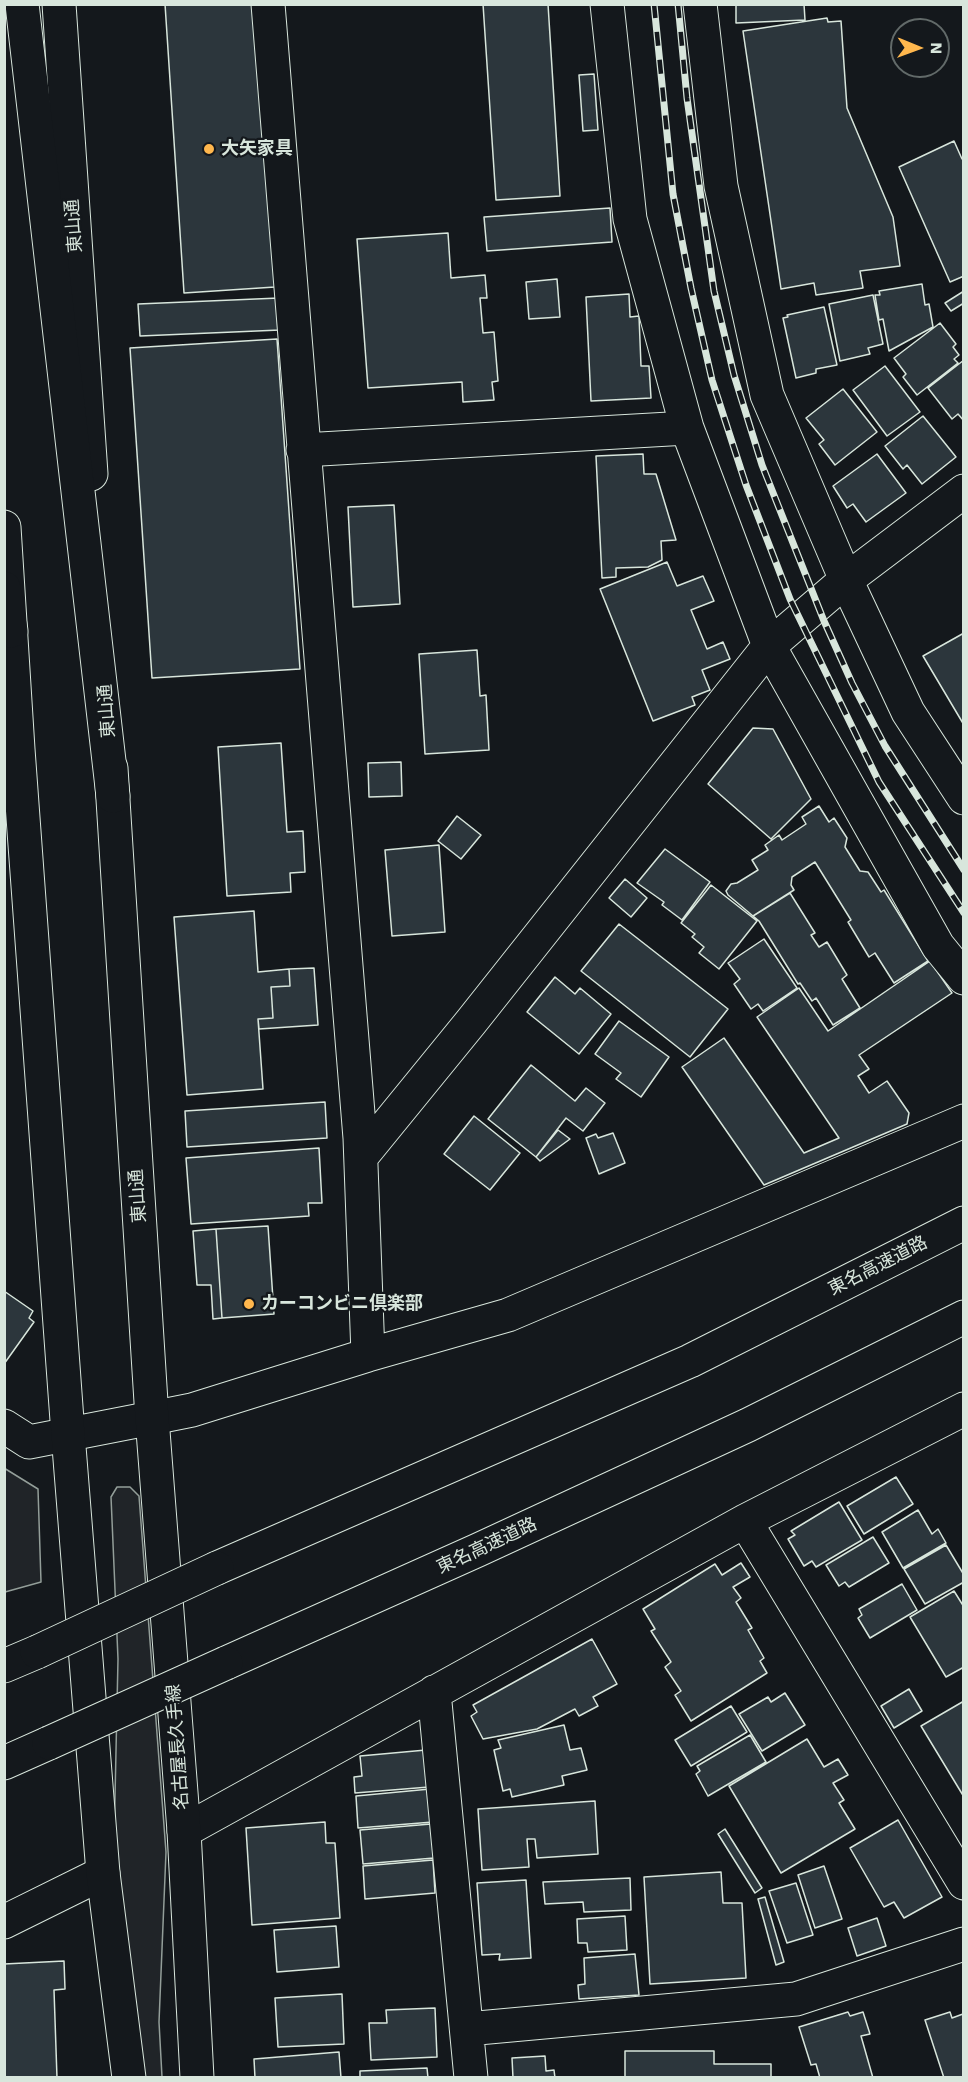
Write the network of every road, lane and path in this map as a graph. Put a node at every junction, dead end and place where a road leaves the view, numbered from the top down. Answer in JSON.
{"nodes":[{"id":1,"x":22,"y":4,"type":"edge"},
{"id":2,"x":58,"y":4,"type":"edge"},
{"id":3,"x":268,"y":4,"type":"edge"},
{"id":4,"x":607,"y":4,"type":"edge"},
{"id":5,"x":700,"y":4,"type":"edge"},
{"id":6,"x":687,"y":428,"type":"junction"},
{"id":7,"x":303,"y":450,"type":"junction"},
{"id":8,"x":963,"y":491,"type":"edge"},
{"id":9,"x":4,"y":527,"type":"edge"},
{"id":10,"x":846,"y":580,"type":"junction"},
{"id":11,"x":4,"y":588,"type":"edge"},
{"id":12,"x":11,"y":631,"type":"junction"},
{"id":13,"x":769,"y":646,"type":"junction"},
{"id":14,"x":11,"y":749,"type":"edge"},
{"id":15,"x":113,"y":796,"type":"junction"},
{"id":16,"x":963,"y":798,"type":"edge"},
{"id":17,"x":963,"y":978,"type":"edge"},
{"id":18,"x":963,"y":1121,"type":"edge"},
{"id":19,"x":361,"y":1157,"type":"junction"},
{"id":20,"x":963,"y":1223,"type":"edge"},
{"id":21,"x":963,"y":1317,"type":"edge"},
{"id":22,"x":368,"y":1355,"type":"junction"},
{"id":23,"x":963,"y":1409,"type":"edge"},
{"id":24,"x":152,"y":1418,"type":"junction"},
{"id":25,"x":4,"y":1426,"type":"edge"},
{"id":26,"x":68,"y":1434,"type":"junction"},
{"id":27,"x":745,"y":1521,"type":"junction"},
{"id":28,"x":4,"y":1665,"type":"edge"},
{"id":29,"x":434,"y":1692,"type":"junction"},
{"id":30,"x":4,"y":1763,"type":"edge"},
{"id":31,"x":184,"y":1831,"type":"junction"},
{"id":32,"x":103,"y":1873,"type":"junction"},
{"id":33,"x":963,"y":1883,"type":"edge"},
{"id":34,"x":4,"y":1922,"type":"edge"},
{"id":35,"x":963,"y":1944,"type":"edge"},
{"id":36,"x":467,"y":2029,"type":"junction"},
{"id":37,"x":129,"y":2078,"type":"edge"},
{"id":38,"x":197,"y":2078,"type":"edge"},
{"id":39,"x":471,"y":2078,"type":"edge"}],
"edges":[{"from":1,"to":15,"type":"main road"},
{"from":2,"to":15,"type":"main road","name":"東山通"},
{"from":3,"to":7,"type":"main road"},
{"from":4,"to":6,"type":"main road"},
{"from":5,"to":10,"type":"main road"},
{"from":6,"to":7,"type":"main road"},
{"from":6,"to":13,"type":"main road"},
{"from":7,"to":19,"type":"main road"},
{"from":8,"to":10,"type":"main road"},
{"from":9,"to":12,"type":"main road"},
{"from":10,"to":13,"type":"main road"},
{"from":10,"to":16,"type":"main road"},
{"from":11,"to":12,"type":"main road"},
{"from":12,"to":14,"type":"main road"},
{"from":13,"to":17,"type":"main road"},
{"from":13,"to":19,"type":"main road"},
{"from":14,"to":26,"type":"main road"},
{"from":15,"to":24,"type":"main road","name":"東山通"},
{"from":18,"to":22,"type":"main road"},
{"from":19,"to":22,"type":"main road"},
{"from":20,"to":28,"type":"main road","name":"東名高速道路","bridge":true},
{"from":21,"to":30,"type":"main road","name":"東名高速道路","bridge":true},
{"from":22,"to":24,"type":"main road"},
{"from":23,"to":27,"type":"main road"},
{"from":24,"to":26,"type":"main road"},
{"from":24,"to":31,"type":"main road","name":"名古屋長久手線"},
{"from":25,"to":26,"type":"main road"},
{"from":26,"to":32,"type":"main road"},
{"from":27,"to":29,"type":"main road"},
{"from":27,"to":33,"type":"main road"},
{"from":29,"to":31,"type":"main road"},
{"from":29,"to":36,"type":"main road"},
{"from":31,"to":38,"type":"main road","name":"名古屋長久手線"},
{"from":32,"to":34,"type":"main road"},
{"from":32,"to":37,"type":"main road"},
{"from":35,"to":36,"type":"main road"},
{"from":36,"to":39,"type":"main road"}]}
